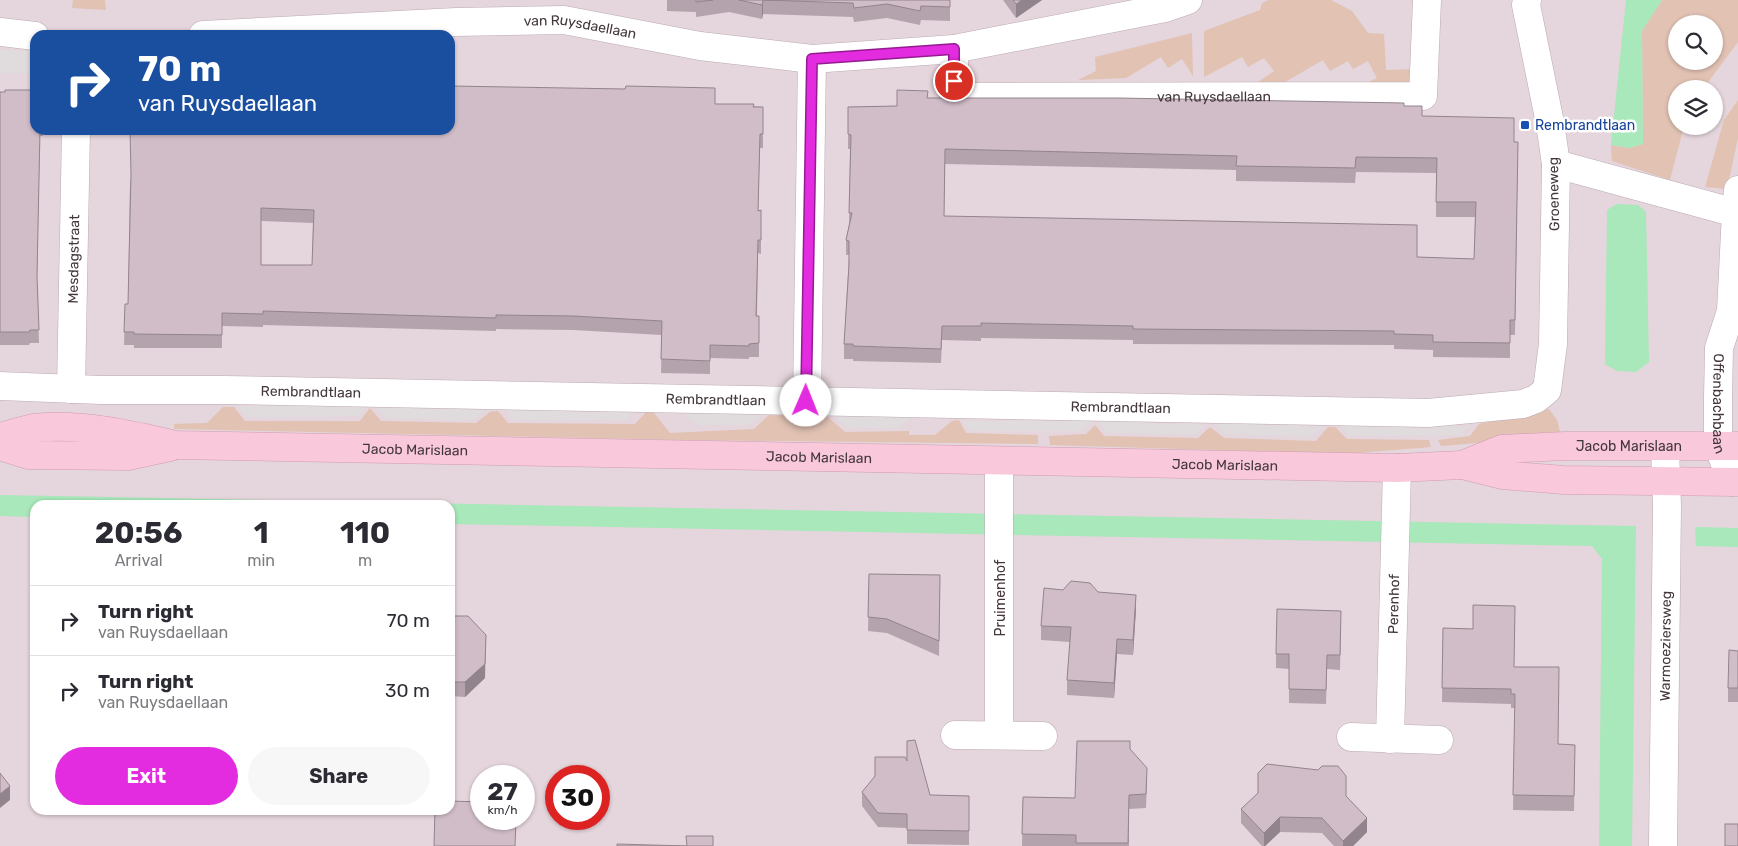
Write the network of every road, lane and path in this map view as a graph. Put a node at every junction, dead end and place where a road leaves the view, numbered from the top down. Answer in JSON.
{"nodes":[{"id":1,"x":1427,"y":0,"type":"edge"},
{"id":2,"x":1520,"y":2,"type":"edge"},
{"id":3,"x":1172,"y":3,"type":"edge"},
{"id":4,"x":300,"y":30,"type":"edge"},
{"id":5,"x":0,"y":32,"type":"edge"},
{"id":6,"x":30,"y":35,"type":"edge"},
{"id":7,"x":954,"y":49,"type":"junction"},
{"id":8,"x":812,"y":59,"type":"junction"},
{"id":9,"x":76,"y":135,"type":"edge"},
{"id":10,"x":1556,"y":164,"type":"junction"},
{"id":11,"x":1737,"y":201,"type":"edge"},
{"id":12,"x":1735,"y":318,"type":"edge"},
{"id":13,"x":0,"y":386,"type":"edge"},
{"id":14,"x":71,"y":389,"type":"junction"},
{"id":15,"x":1547,"y":390,"type":"joint"},
{"id":16,"x":806,"y":401,"type":"junction"},
{"id":17,"x":0,"y":437,"type":"edge"},
{"id":18,"x":176,"y":445,"type":"junction"},
{"id":19,"x":1728,"y":445,"type":"edge"},
{"id":20,"x":0,"y":446,"type":"edge"},
{"id":21,"x":1665,"y":447,"type":"junction"},
{"id":22,"x":999,"y":462,"type":"junction"},
{"id":23,"x":1462,"y":465,"type":"junction"},
{"id":24,"x":1398,"y":468,"type":"junction"},
{"id":25,"x":1736,"y":478,"type":"edge"},
{"id":26,"x":1666,"y":480,"type":"junction"},
{"id":27,"x":955,"y":735,"type":"dead end"},
{"id":28,"x":999,"y":735,"type":"junction"},
{"id":29,"x":1043,"y":736,"type":"dead end"},
{"id":30,"x":1351,"y":737,"type":"dead end"},
{"id":31,"x":1390,"y":739,"type":"junction"},
{"id":32,"x":1439,"y":740,"type":"dead end"},
{"id":33,"x":1663,"y":846,"type":"edge"}],
"edges":[{"from":1,"to":7,"type":"street","name":"van Ruysdaellaan"},
{"from":2,"to":10,"type":"street","name":"Groeneweg"},
{"from":3,"to":7,"type":"street","name":"van Ruysdaellaan"},
{"from":4,"to":8,"type":"street","name":"van Ruysdaellaan"},
{"from":5,"to":6,"type":"street"},
{"from":7,"to":8,"type":"street","name":"van Ruysdaellaan"},
{"from":8,"to":16,"type":"street"},
{"from":9,"to":14,"type":"street","name":"Mesdagstraat"},
{"from":10,"to":11,"type":"street"},
{"from":10,"to":15,"type":"street","name":"Groeneweg"},
{"from":11,"to":12,"type":"street","name":"Offenbachbaan"},
{"from":12,"to":19,"type":"street","name":"Offenbachbaan"},
{"from":13,"to":14,"type":"street","name":"Rembrandtlaan"},
{"from":14,"to":16,"type":"street","name":"Rembrandtlaan"},
{"from":15,"to":16,"type":"street","name":"Rembrandtlaan"},
{"from":17,"to":18,"type":"main road","name":"Jacob Marislaan"},
{"from":18,"to":20,"type":"main road","name":"Jacob Marislaan"},
{"from":18,"to":22,"type":"main road","name":"Jacob Marislaan"},
{"from":19,"to":21,"type":"main road","name":"Jacob Marislaan"},
{"from":19,"to":25,"type":"street","name":"Offenbachbaan"},
{"from":21,"to":23,"type":"main road","name":"Jacob Marislaan"},
{"from":21,"to":26,"type":"street","name":"Warmoeziersweg"},
{"from":22,"to":24,"type":"main road","name":"Jacob Marislaan"},
{"from":22,"to":28,"type":"street","name":"Pruimenhof"},
{"from":23,"to":24,"type":"main road","name":"Jacob Marislaan"},
{"from":23,"to":26,"type":"main road","name":"Jacob Marislaan"},
{"from":24,"to":31,"type":"street","name":"Perenhof"},
{"from":25,"to":26,"type":"main road","name":"Jacob Marislaan"},
{"from":26,"to":33,"type":"street","name":"Warmoeziersweg"},
{"from":27,"to":28,"type":"street"},
{"from":28,"to":29,"type":"street"},
{"from":30,"to":31,"type":"street"},
{"from":31,"to":32,"type":"street"}]}
